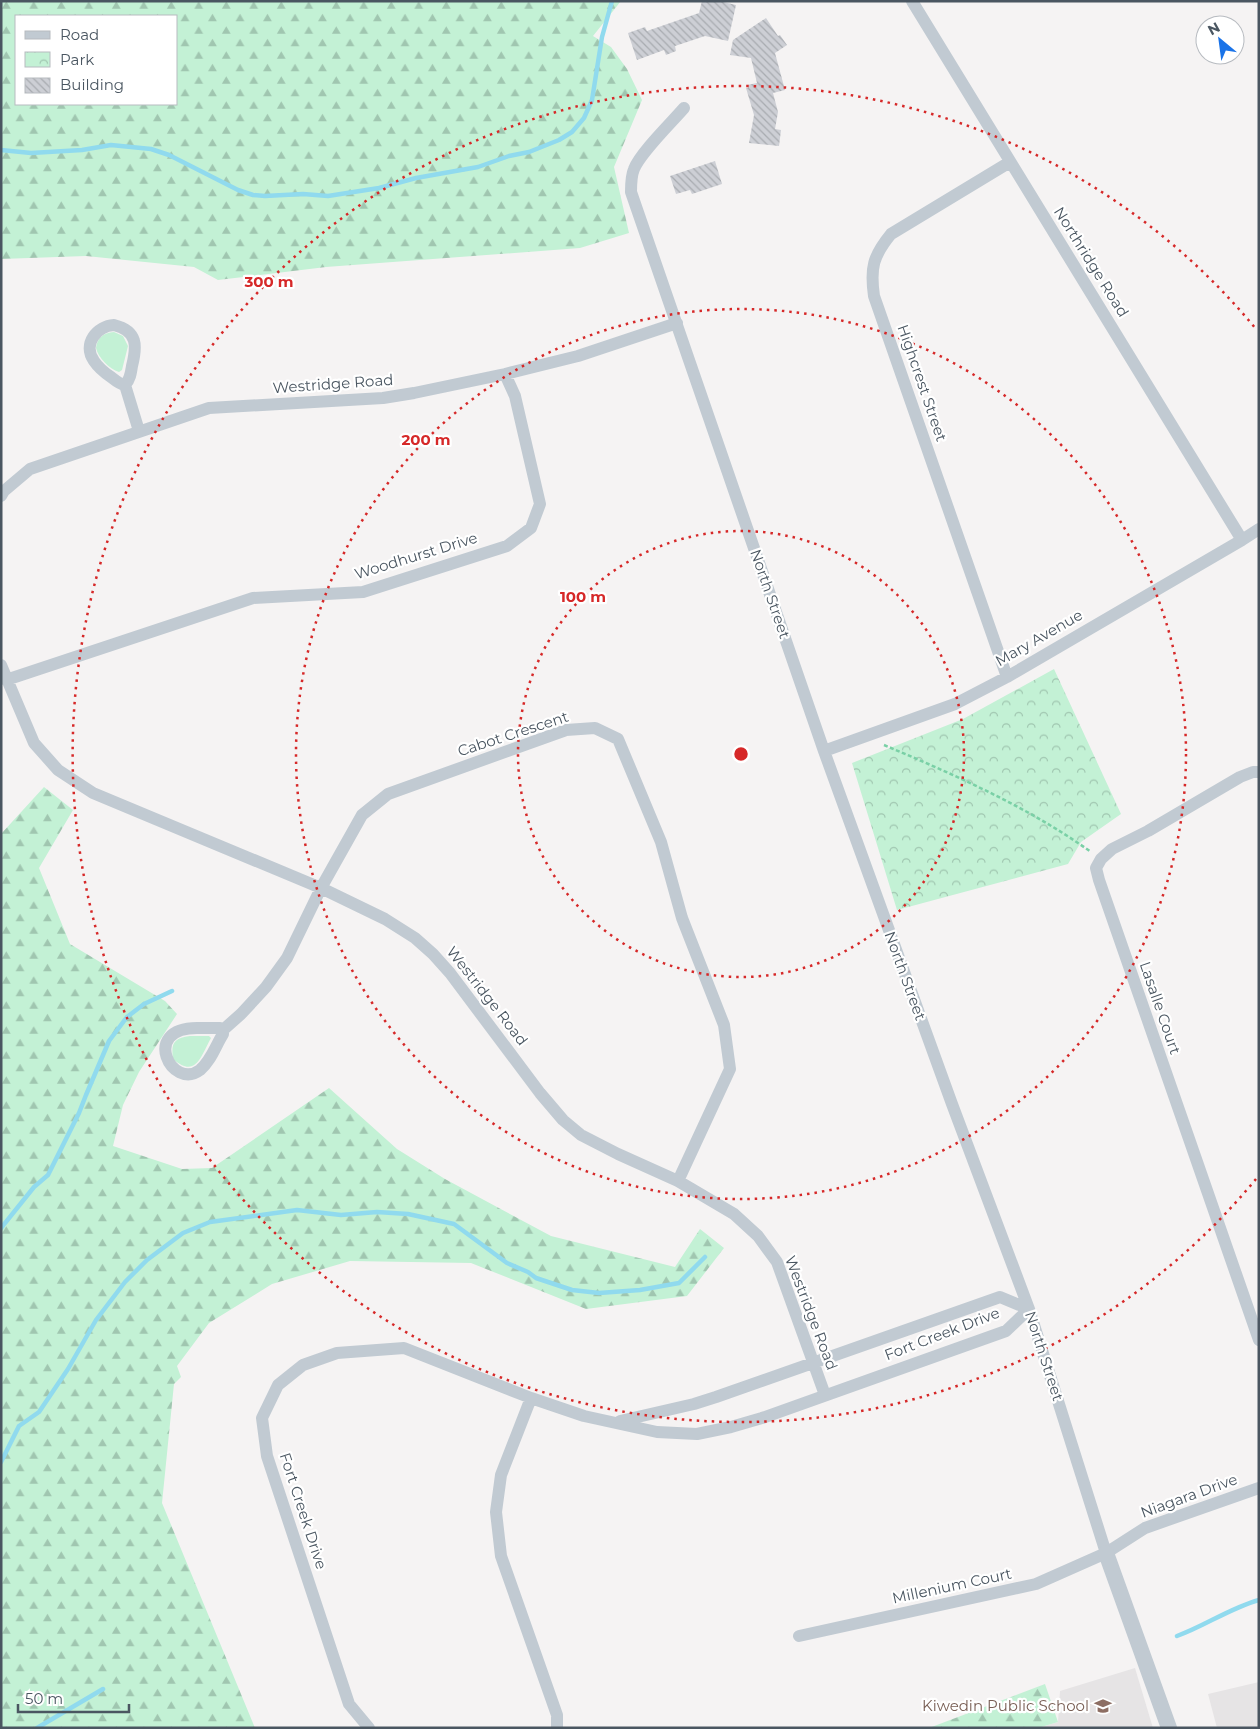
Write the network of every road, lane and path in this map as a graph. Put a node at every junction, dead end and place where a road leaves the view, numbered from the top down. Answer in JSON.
{"nodes":[{"id":1,"x":912,"y":1,"type":"edge"},
{"id":2,"x":684,"y":108,"type":"dead end"},
{"id":3,"x":1010,"y":162,"type":"junction"},
{"id":4,"x":677,"y":323,"type":"junction"},
{"id":5,"x":505,"y":374,"type":"junction"},
{"id":6,"x":125,"y":385,"type":"junction"},
{"id":7,"x":138,"y":431,"type":"junction"},
{"id":8,"x":1,"y":496,"type":"edge"},
{"id":9,"x":1259,"y":529,"type":"edge"},
{"id":10,"x":1242,"y":540,"type":"junction"},
{"id":11,"x":1,"y":665,"type":"edge"},
{"id":12,"x":1007,"y":677,"type":"junction"},
{"id":13,"x":6,"y":680,"type":"junction"},
{"id":14,"x":864,"y":736,"type":"junction"},
{"id":15,"x":824,"y":751,"type":"junction"},
{"id":16,"x":1259,"y":772,"type":"edge"},
{"id":17,"x":1100,"y":859,"type":"junction"},
{"id":18,"x":321,"y":888,"type":"junction"},
{"id":19,"x":223,"y":1030,"type":"junction"},
{"id":20,"x":678,"y":1181,"type":"junction"},
{"id":21,"x":1029,"y":1309,"type":"junction"},
{"id":22,"x":1259,"y":1340,"type":"edge"},
{"id":23,"x":813,"y":1362,"type":"junction"},
{"id":24,"x":825,"y":1395,"type":"junction"},
{"id":25,"x":530,"y":1398,"type":"junction"},
{"id":26,"x":615,"y":1422,"type":"junction"},
{"id":27,"x":1259,"y":1488,"type":"edge"},
{"id":28,"x":1106,"y":1553,"type":"junction"},
{"id":29,"x":799,"y":1636,"type":"dead end"},
{"id":30,"x":369,"y":1728,"type":"edge"},
{"id":31,"x":557,"y":1728,"type":"edge"},
{"id":32,"x":1169,"y":1728,"type":"edge"}],
"edges":[{"from":1,"to":3,"type":"street","name":"Northridge Road"},
{"from":2,"to":4,"type":"street","name":"North Street"},
{"from":3,"to":10,"type":"street","name":"Northridge Road"},
{"from":3,"to":12,"type":"street","name":"Highcrest Street"},
{"from":4,"to":5,"type":"street","name":"Westridge Road"},
{"from":4,"to":15,"type":"street","name":"North Street"},
{"from":5,"to":7,"type":"street","name":"Westridge Road"},
{"from":5,"to":13,"type":"street","name":"Woodhurst Drive"},
{"from":6,"to":6,"type":"street"},
{"from":6,"to":7,"type":"street"},
{"from":7,"to":8,"type":"street","name":"Westridge Road"},
{"from":9,"to":10,"type":"street","name":"Mary Avenue"},
{"from":10,"to":12,"type":"street","name":"Mary Avenue"},
{"from":11,"to":13,"type":"street","name":"Westridge Road"},
{"from":12,"to":14,"type":"street","name":"Mary Avenue"},
{"from":13,"to":18,"type":"street","name":"Westridge Road"},
{"from":14,"to":15,"type":"street","name":"Mary Avenue"},
{"from":14,"to":17,"type":"path"},
{"from":15,"to":21,"type":"street","name":"North Street"},
{"from":16,"to":17,"type":"street"},
{"from":17,"to":22,"type":"street","name":"Lasalle Court"},
{"from":18,"to":19,"type":"street","name":"Cabot Crescent"},
{"from":18,"to":20,"type":"street","name":"Westridge Road"},
{"from":18,"to":20,"type":"street","name":"Cabot Crescent"},
{"from":19,"to":19,"type":"street","name":"Cabot Crescent"},
{"from":20,"to":23,"type":"street","name":"Westridge Road"},
{"from":21,"to":23,"type":"street","name":"Fort Creek Drive"},
{"from":21,"to":24,"type":"street","name":"Fort Creek Drive"},
{"from":21,"to":28,"type":"street","name":"North Street"},
{"from":23,"to":24,"type":"street","name":"Westridge Road"},
{"from":23,"to":26,"type":"street","name":"Fort Creek Drive"},
{"from":24,"to":26,"type":"street","name":"Fort Creek Drive"},
{"from":25,"to":26,"type":"street","name":"Fort Creek Drive"},
{"from":25,"to":30,"type":"street","name":"Fort Creek Drive"},
{"from":25,"to":31,"type":"street"},
{"from":27,"to":28,"type":"street","name":"Niagara Drive"},
{"from":28,"to":29,"type":"street","name":"Millenium Court"},
{"from":28,"to":32,"type":"street","name":"North Street"}]}
